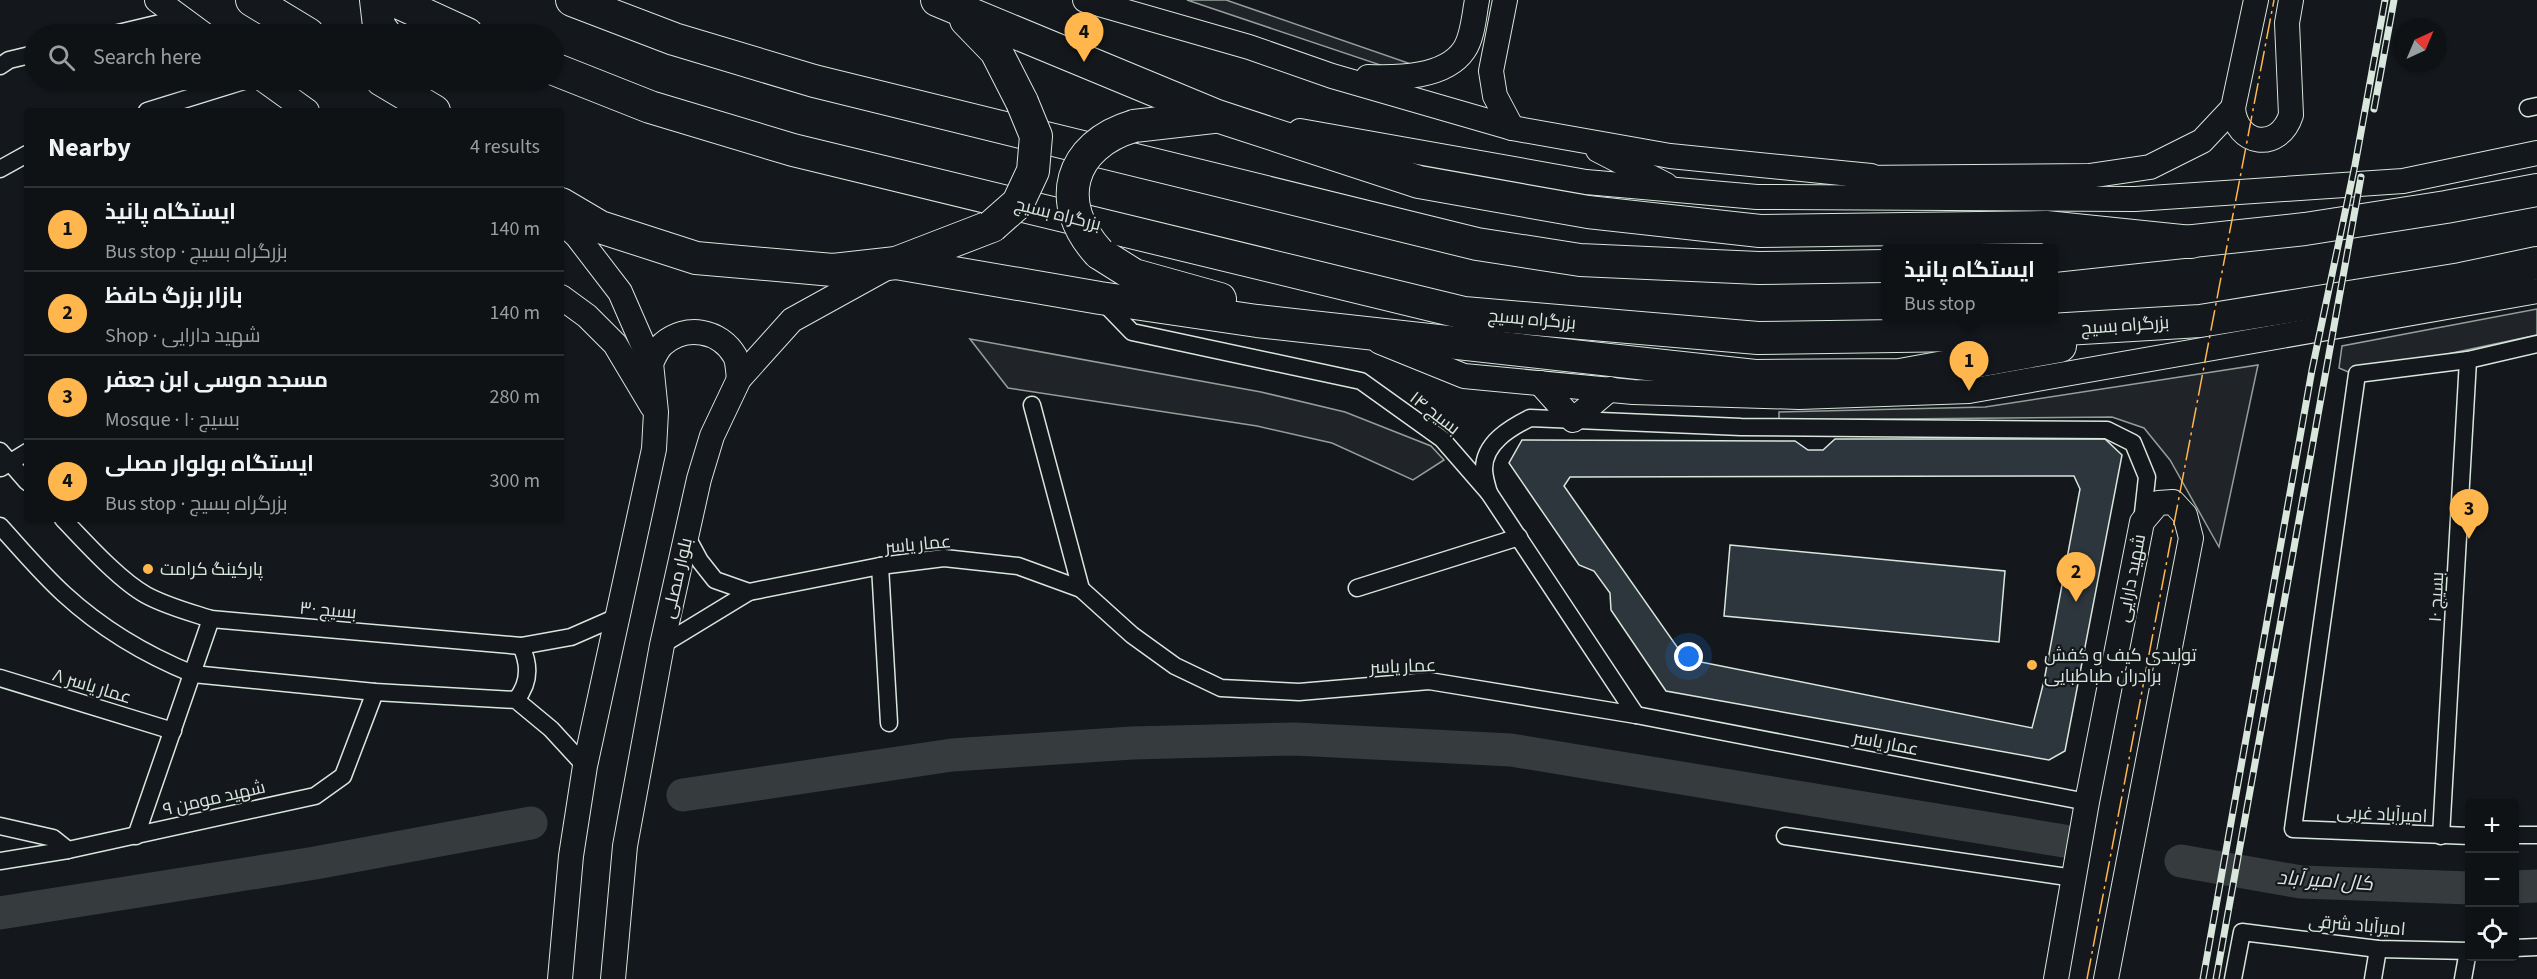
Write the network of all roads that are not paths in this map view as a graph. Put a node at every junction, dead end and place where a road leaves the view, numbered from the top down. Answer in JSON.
{"nodes":[{"id":1,"x":157,"y":0,"type":"edge"},
{"id":2,"x":252,"y":0,"type":"edge"},
{"id":3,"x":572,"y":0,"type":"edge"},
{"id":4,"x":1085,"y":0,"type":"edge"},
{"id":5,"x":1477,"y":0,"type":"edge"},
{"id":6,"x":1505,"y":0,"type":"edge"},
{"id":7,"x":2256,"y":0,"type":"edge"},
{"id":8,"x":2291,"y":0,"type":"edge"},
{"id":9,"x":946,"y":4,"type":"edge"},
{"id":10,"x":383,"y":15,"type":"edge"},
{"id":11,"x":181,"y":18,"type":"junction"},
{"id":12,"x":156,"y":24,"type":"edge"},
{"id":13,"x":189,"y":24,"type":"edge"},
{"id":14,"x":292,"y":24,"type":"edge"},
{"id":15,"x":423,"y":24,"type":"edge"},
{"id":16,"x":1469,"y":37,"type":"junction"},
{"id":17,"x":1495,"y":47,"type":"junction"},
{"id":18,"x":24,"y":56,"type":"edge"},
{"id":19,"x":0,"y":66,"type":"edge"},
{"id":20,"x":564,"y":73,"type":"edge"},
{"id":21,"x":1332,"y":76,"type":"junction"},
{"id":22,"x":215,"y":90,"type":"edge"},
{"id":23,"x":278,"y":90,"type":"edge"},
{"id":24,"x":399,"y":90,"type":"edge"},
{"id":25,"x":421,"y":90,"type":"edge"},
{"id":26,"x":157,"y":108,"type":"edge"},
{"id":27,"x":303,"y":108,"type":"edge"},
{"id":28,"x":430,"y":108,"type":"edge"},
{"id":29,"x":433,"y":108,"type":"edge"},
{"id":30,"x":2233,"y":108,"type":"junction"},
{"id":31,"x":1217,"y":116,"type":"junction"},
{"id":32,"x":1512,"y":128,"type":"junction"},
{"id":33,"x":1578,"y":139,"type":"junction"},
{"id":34,"x":2537,"y":153,"type":"edge"},
{"id":35,"x":24,"y":161,"type":"edge"},
{"id":36,"x":0,"y":169,"type":"edge"},
{"id":37,"x":1871,"y":176,"type":"junction"},
{"id":38,"x":2537,"y":190,"type":"edge"},
{"id":39,"x":1678,"y":192,"type":"junction"},
{"id":40,"x":564,"y":206,"type":"edge"},
{"id":41,"x":564,"y":224,"type":"edge"},
{"id":42,"x":2191,"y":242,"type":"junction"},
{"id":43,"x":2058,"y":255,"type":"edge"},
{"id":44,"x":896,"y":263,"type":"junction"},
{"id":45,"x":2537,"y":263,"type":"edge"},
{"id":46,"x":1881,"y":266,"type":"edge"},
{"id":47,"x":2537,"y":291,"type":"edge"},
{"id":48,"x":1100,"y":298,"type":"junction"},
{"id":49,"x":564,"y":299,"type":"edge"},
{"id":50,"x":1257,"y":321,"type":"junction"},
{"id":51,"x":2200,"y":321,"type":"junction"},
{"id":52,"x":1356,"y":332,"type":"junction"},
{"id":53,"x":2537,"y":344,"type":"edge"},
{"id":54,"x":2468,"y":360,"type":"junction"},
{"id":55,"x":651,"y":363,"type":"junction"},
{"id":56,"x":740,"y":379,"type":"junction"},
{"id":57,"x":1540,"y":383,"type":"junction"},
{"id":58,"x":1610,"y":389,"type":"junction"},
{"id":59,"x":1032,"y":405,"type":"dead end"},
{"id":60,"x":656,"y":412,"type":"junction"},
{"id":61,"x":1573,"y":420,"type":"junction"},
{"id":62,"x":24,"y":453,"type":"edge"},
{"id":63,"x":3,"y":461,"type":"edge"},
{"id":64,"x":24,"y":479,"type":"edge"},
{"id":65,"x":1489,"y":493,"type":"junction"},
{"id":66,"x":66,"y":522,"type":"edge"},
{"id":67,"x":2142,"y":522,"type":"junction"},
{"id":68,"x":0,"y":526,"type":"edge"},
{"id":69,"x":687,"y":537,"type":"junction"},
{"id":70,"x":1519,"y":537,"type":"junction"},
{"id":71,"x":880,"y":566,"type":"junction"},
{"id":72,"x":1357,"y":588,"type":"dead end"},
{"id":73,"x":1081,"y":589,"type":"junction"},
{"id":74,"x":749,"y":592,"type":"junction"},
{"id":75,"x":619,"y":616,"type":"junction"},
{"id":76,"x":211,"y":619,"type":"junction"},
{"id":77,"x":662,"y":645,"type":"junction"},
{"id":78,"x":521,"y":646,"type":"junction"},
{"id":79,"x":193,"y":674,"type":"junction"},
{"id":80,"x":0,"y":678,"type":"edge"},
{"id":81,"x":375,"y":692,"type":"junction"},
{"id":82,"x":516,"y":700,"type":"junction"},
{"id":83,"x":1636,"y":715,"type":"junction"},
{"id":84,"x":889,"y":723,"type":"dead end"},
{"id":85,"x":173,"y":731,"type":"junction"},
{"id":86,"x":585,"y":766,"type":"junction"},
{"id":87,"x":2087,"y":802,"type":"junction"},
{"id":88,"x":0,"y":826,"type":"edge"},
{"id":89,"x":2519,"y":835,"type":"edge"},
{"id":90,"x":2537,"y":835,"type":"edge"},
{"id":91,"x":136,"y":836,"type":"junction"},
{"id":92,"x":1785,"y":836,"type":"dead end"},
{"id":93,"x":2441,"y":836,"type":"junction"},
{"id":94,"x":2465,"y":836,"type":"edge"},
{"id":95,"x":68,"y":850,"type":"junction"},
{"id":96,"x":0,"y":861,"type":"edge"},
{"id":97,"x":2074,"y":878,"type":"junction"},
{"id":98,"x":2537,"y":947,"type":"edge"},
{"id":99,"x":2519,"y":948,"type":"edge"},
{"id":100,"x":2378,"y":949,"type":"junction"},
{"id":101,"x":2465,"y":951,"type":"edge"},
{"id":102,"x":2467,"y":961,"type":"edge"},
{"id":103,"x":560,"y":979,"type":"edge"},
{"id":104,"x":613,"y":979,"type":"edge"},
{"id":105,"x":2056,"y":979,"type":"edge"},
{"id":106,"x":2106,"y":979,"type":"edge"},
{"id":107,"x":2233,"y":979,"type":"edge"},
{"id":108,"x":2373,"y":979,"type":"edge"},
{"id":109,"x":2463,"y":979,"type":"edge"}],
"edges":[{"from":1,"to":11,"type":"main road"},
{"from":2,"to":14,"type":"highway"},
{"from":3,"to":46,"type":"highway"},
{"from":4,"to":21,"type":"main road"},
{"from":5,"to":16,"type":"main road"},
{"from":6,"to":17,"type":"main road"},
{"from":7,"to":30,"type":"main road"},
{"from":8,"to":30,"type":"main road"},
{"from":9,"to":31,"type":"highway"},
{"from":9,"to":44,"type":"highway","bridge":true},
{"from":10,"to":15,"type":"highway"},
{"from":11,"to":12,"type":"street"},
{"from":11,"to":13,"type":"main road"},
{"from":16,"to":17,"type":"main road"},
{"from":16,"to":21,"type":"main road"},
{"from":17,"to":32,"type":"main road"},
{"from":18,"to":19,"type":"street"},
{"from":20,"to":51,"type":"highway","name":"بزرگراه بسیج"},
{"from":21,"to":32,"type":"main road"},
{"from":22,"to":26,"type":"street"},
{"from":23,"to":27,"type":"main road"},
{"from":24,"to":28,"type":"highway"},
{"from":25,"to":29,"type":"highway"},
{"from":30,"to":37,"type":"main road"},
{"from":31,"to":39,"type":"main road"},
{"from":31,"to":42,"type":"highway"},
{"from":31,"to":50,"type":"highway","bridge":true},
{"from":32,"to":33,"type":"main road"},
{"from":33,"to":37,"type":"main road"},
{"from":33,"to":39,"type":"main road"},
{"from":34,"to":39,"type":"main road"},
{"from":35,"to":36,"type":"street"},
{"from":37,"to":39,"type":"main road"},
{"from":38,"to":42,"type":"highway"},
{"from":40,"to":44,"type":"highway"},
{"from":41,"to":55,"type":"main road"},
{"from":42,"to":43,"type":"highway"},
{"from":44,"to":48,"type":"highway"},
{"from":44,"to":56,"type":"main road","name":"بلوار مصلی"},
{"from":45,"to":51,"type":"highway","name":"بزرگراه بسیج"},
{"from":47,"to":58,"type":"main road"},
{"from":48,"to":50,"type":"highway"},
{"from":48,"to":65,"type":"street","name":"بسیج ۱۴"},
{"from":49,"to":60,"type":"main road"},
{"from":50,"to":52,"type":"highway"},
{"from":51,"to":52,"type":"highway"},
{"from":52,"to":57,"type":"main road"},
{"from":53,"to":54,"type":"street"},
{"from":54,"to":93,"type":"street","name":"بسیج ۱۰"},
{"from":54,"to":93,"type":"street","name":"امیرآباد غربی"},
{"from":55,"to":56,"type":"main road"},
{"from":55,"to":60,"type":"main road"},
{"from":56,"to":69,"type":"main road","name":"بلوار مصلی"},
{"from":57,"to":58,"type":"main road"},
{"from":57,"to":61,"type":"main road"},
{"from":58,"to":61,"type":"main road"},
{"from":59,"to":73,"type":"street"},
{"from":60,"to":75,"type":"main road"},
{"from":61,"to":65,"type":"street"},
{"from":61,"to":67,"type":"street"},
{"from":62,"to":63,"type":"street"},
{"from":63,"to":64,"type":"street"},
{"from":65,"to":70,"type":"street","name":"بسیج ۱۴"},
{"from":66,"to":76,"type":"street","name":"بسیج ۳۰"},
{"from":67,"to":87,"type":"main road","name":"شهید دارایی"},
{"from":67,"to":106,"type":"main road","name":"شهید دارایی"},
{"from":68,"to":79,"type":"street"},
{"from":69,"to":74,"type":"street"},
{"from":69,"to":77,"type":"main road","name":"بلوار مصلی"},
{"from":70,"to":72,"type":"street"},
{"from":70,"to":83,"type":"street","name":"بسیج ۱۴"},
{"from":71,"to":73,"type":"street","name":"عمار یاسر"},
{"from":71,"to":74,"type":"street","name":"عمار یاسر"},
{"from":71,"to":84,"type":"street"},
{"from":73,"to":83,"type":"street","name":"عمار یاسر"},
{"from":74,"to":77,"type":"street"},
{"from":75,"to":78,"type":"street","name":"بسیج ۳۰"},
{"from":75,"to":86,"type":"main road"},
{"from":76,"to":78,"type":"street","name":"بسیج ۳۰"},
{"from":76,"to":79,"type":"street"},
{"from":77,"to":104,"type":"main road","name":"بلوار مصلی"},
{"from":78,"to":82,"type":"street"},
{"from":79,"to":81,"type":"street"},
{"from":79,"to":85,"type":"street"},
{"from":80,"to":85,"type":"street","name":"عمار یاسر ۸"},
{"from":81,"to":82,"type":"street"},
{"from":81,"to":91,"type":"street","name":"شهید مومن ۹"},
{"from":82,"to":86,"type":"street"},
{"from":83,"to":87,"type":"street","name":"عمار یاسر"},
{"from":85,"to":91,"type":"street"},
{"from":86,"to":103,"type":"main road"},
{"from":87,"to":97,"type":"main road","name":"شهید دارایی"},
{"from":88,"to":95,"type":"street"},
{"from":89,"to":90,"type":"street"},
{"from":91,"to":95,"type":"street","name":"شهید مومن ۹"},
{"from":92,"to":97,"type":"street"},
{"from":93,"to":94,"type":"street","name":"امیرآباد غربی"},
{"from":95,"to":96,"type":"street","name":"شهید مومن ۹"},
{"from":97,"to":105,"type":"main road","name":"شهید دارایی"},
{"from":98,"to":99,"type":"street"},
{"from":100,"to":101,"type":"street","name":"امیرآباد شرقی"},
{"from":100,"to":107,"type":"street","name":"امیرآباد شرقی"},
{"from":100,"to":108,"type":"street"},
{"from":102,"to":109,"type":"street"}]}
